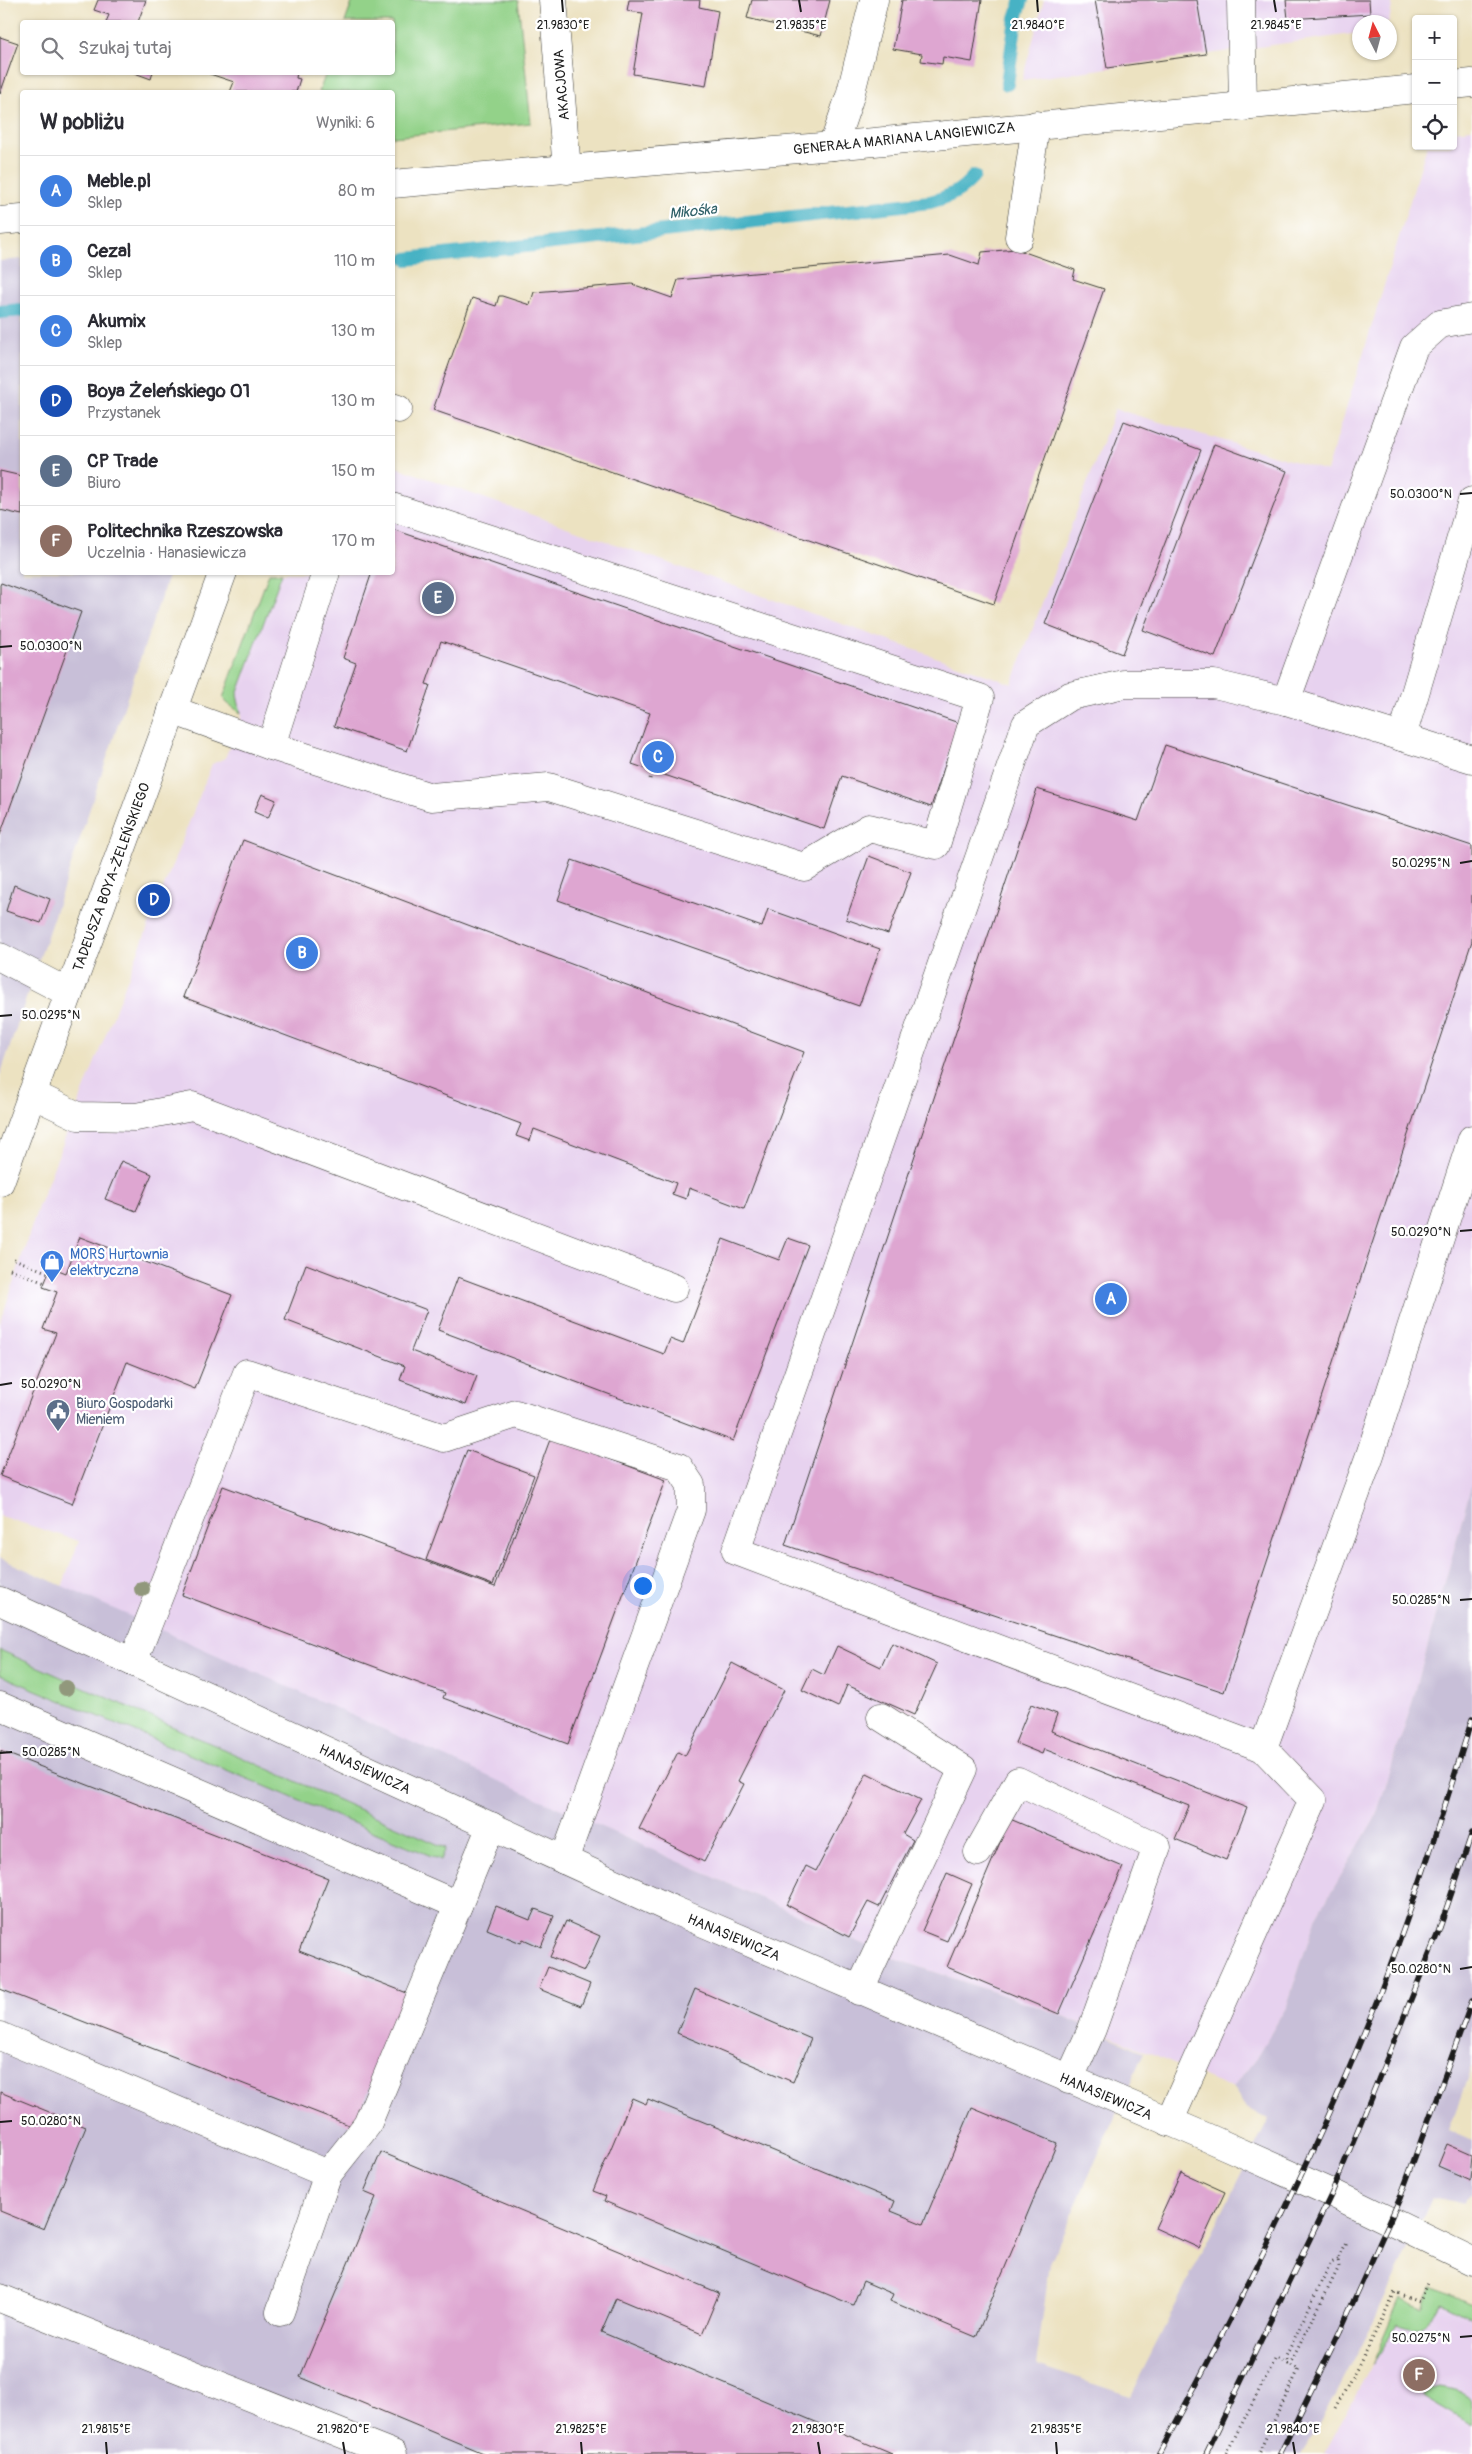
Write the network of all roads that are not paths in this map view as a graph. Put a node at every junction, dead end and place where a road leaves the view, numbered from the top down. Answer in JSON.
{"nodes":[{"id":1,"x":553,"y":0,"type":"edge"},
{"id":2,"x":874,"y":0,"type":"edge"},
{"id":3,"x":1241,"y":0,"type":"edge"},
{"id":4,"x":1472,"y":83,"type":"edge"},
{"id":5,"x":1457,"y":85,"type":"edge"},
{"id":6,"x":1412,"y":89,"type":"edge"},
{"id":7,"x":1243,"y":106,"type":"junction"},
{"id":8,"x":1036,"y":125,"type":"junction"},
{"id":9,"x":833,"y":146,"type":"junction"},
{"id":10,"x":567,"y":170,"type":"junction"},
{"id":11,"x":395,"y":184,"type":"edge"},
{"id":12,"x":20,"y":219,"type":"edge"},
{"id":13,"x":0,"y":221,"type":"edge"},
{"id":14,"x":1019,"y":237,"type":"dead end"},
{"id":15,"x":1472,"y":318,"type":"edge"},
{"id":16,"x":1472,"y":501,"type":"edge"},
{"id":17,"x":395,"y":508,"type":"edge"},
{"id":18,"x":222,"y":575,"type":"edge"},
{"id":19,"x":325,"y":575,"type":"edge"},
{"id":20,"x":1286,"y":701,"type":"junction"},
{"id":21,"x":172,"y":710,"type":"junction"},
{"id":22,"x":1402,"y":737,"type":"junction"},
{"id":23,"x":271,"y":746,"type":"junction"},
{"id":24,"x":1472,"y":759,"type":"edge"},
{"id":25,"x":0,"y":957,"type":"edge"},
{"id":26,"x":69,"y":993,"type":"junction"},
{"id":27,"x":32,"y":1094,"type":"junction"},
{"id":28,"x":1472,"y":1139,"type":"edge"},
{"id":29,"x":0,"y":1182,"type":"edge"},
{"id":30,"x":674,"y":1288,"type":"dead end"},
{"id":31,"x":0,"y":1602,"type":"edge"},
{"id":32,"x":133,"y":1662,"type":"junction"},
{"id":33,"x":0,"y":1706,"type":"edge"},
{"id":34,"x":881,"y":1717,"type":"dead end"},
{"id":35,"x":1263,"y":1748,"type":"junction"},
{"id":36,"x":491,"y":1826,"type":"junction"},
{"id":37,"x":978,"y":1852,"type":"dead end"},
{"id":38,"x":564,"y":1860,"type":"junction"},
{"id":39,"x":458,"y":1905,"type":"junction"},
{"id":40,"x":859,"y":1991,"type":"junction"},
{"id":41,"x":0,"y":2036,"type":"edge"},
{"id":42,"x":1069,"y":2080,"type":"junction"},
{"id":43,"x":1168,"y":2122,"type":"junction"},
{"id":44,"x":328,"y":2174,"type":"junction"},
{"id":45,"x":1472,"y":2261,"type":"edge"},
{"id":46,"x":0,"y":2298,"type":"edge"},
{"id":47,"x":280,"y":2312,"type":"dead end"},
{"id":48,"x":393,"y":2454,"type":"edge"}],
"edges":[{"from":1,"to":10,"type":"street","name":"AKACJOWA"},
{"from":2,"to":9,"type":"street"},
{"from":3,"to":7,"type":"street"},
{"from":4,"to":5,"type":"street"},
{"from":6,"to":7,"type":"street","name":"GENERAŁA MARIANA LANGIEWICZA"},
{"from":7,"to":8,"type":"street","name":"GENERAŁA MARIANA LANGIEWICZA"},
{"from":8,"to":9,"type":"street","name":"GENERAŁA MARIANA LANGIEWICZA"},
{"from":8,"to":14,"type":"street"},
{"from":9,"to":10,"type":"street","name":"GENERAŁA MARIANA LANGIEWICZA"},
{"from":10,"to":11,"type":"street","name":"GENERAŁA MARIANA LANGIEWICZA"},
{"from":12,"to":13,"type":"street"},
{"from":15,"to":20,"type":"street"},
{"from":16,"to":22,"type":"street"},
{"from":17,"to":23,"type":"street"},
{"from":18,"to":21,"type":"street","name":"TADEUSZA BOYA-ŻELEŃSKIEGO"},
{"from":19,"to":23,"type":"street"},
{"from":20,"to":22,"type":"street"},
{"from":20,"to":35,"type":"street"},
{"from":21,"to":23,"type":"street"},
{"from":21,"to":26,"type":"street","name":"TADEUSZA BOYA-ŻELEŃSKIEGO"},
{"from":22,"to":24,"type":"street"},
{"from":25,"to":26,"type":"street"},
{"from":26,"to":27,"type":"street","name":"TADEUSZA BOYA-ŻELEŃSKIEGO"},
{"from":27,"to":29,"type":"street","name":"TADEUSZA BOYA-ŻELEŃSKIEGO"},
{"from":27,"to":30,"type":"street"},
{"from":28,"to":35,"type":"street"},
{"from":31,"to":32,"type":"street","name":"HANASIEWICZA"},
{"from":32,"to":36,"type":"street","name":"HANASIEWICZA"},
{"from":32,"to":38,"type":"street"},
{"from":33,"to":39,"type":"street"},
{"from":34,"to":40,"type":"street"},
{"from":35,"to":43,"type":"street"},
{"from":36,"to":38,"type":"street","name":"HANASIEWICZA"},
{"from":36,"to":39,"type":"street"},
{"from":37,"to":42,"type":"street"},
{"from":38,"to":40,"type":"street","name":"HANASIEWICZA"},
{"from":39,"to":44,"type":"street"},
{"from":40,"to":42,"type":"street","name":"HANASIEWICZA"},
{"from":41,"to":44,"type":"street"},
{"from":42,"to":43,"type":"street","name":"HANASIEWICZA"},
{"from":43,"to":45,"type":"street","name":"HANASIEWICZA"},
{"from":44,"to":47,"type":"street"},
{"from":46,"to":48,"type":"street"}]}
